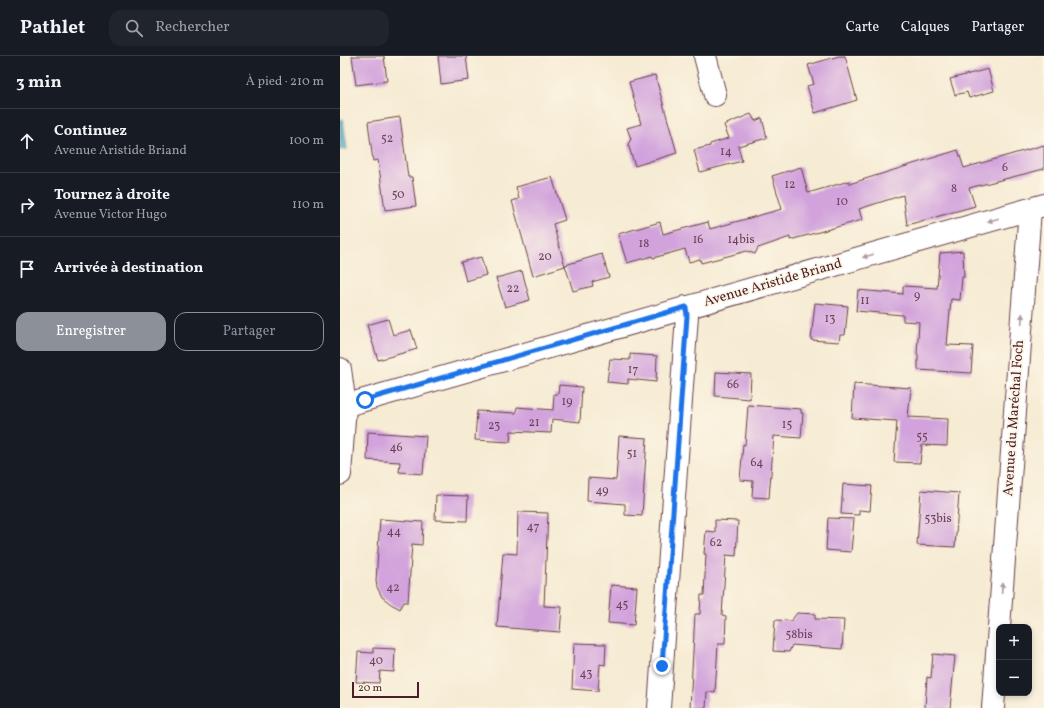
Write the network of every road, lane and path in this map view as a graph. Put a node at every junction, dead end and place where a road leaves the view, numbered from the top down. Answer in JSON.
{"nodes":[{"id":1,"x":705,"y":56,"type":"edge"},
{"id":2,"x":715,"y":95,"type":"dead end"},
{"id":3,"x":1037,"y":207,"type":"edge"},
{"id":4,"x":686,"y":307,"type":"junction"},
{"id":5,"x":340,"y":369,"type":"edge"},
{"id":6,"x":343,"y":407,"type":"edge"},
{"id":7,"x":340,"y":474,"type":"edge"},
{"id":8,"x":999,"y":624,"type":"edge"},
{"id":9,"x":997,"y":660,"type":"edge"},
{"id":10,"x":659,"y":708,"type":"edge"},
{"id":11,"x":993,"y":708,"type":"edge"}],
"edges":[{"from":1,"to":2,"type":"street"},
{"from":3,"to":4,"type":"street","name":"Avenue Aristide Briand","one_way":true},
{"from":8,"to":3,"type":"street","name":"Avenue du Maréchal Foch","one_way":true},
{"from":4,"to":6,"type":"street","name":"Avenue Aristide Briand"},
{"from":4,"to":10,"type":"street"},
{"from":5,"to":6,"type":"street"},
{"from":6,"to":7,"type":"street"},
{"from":9,"to":11,"type":"street","name":"Avenue du Maréchal Foch"}]}
